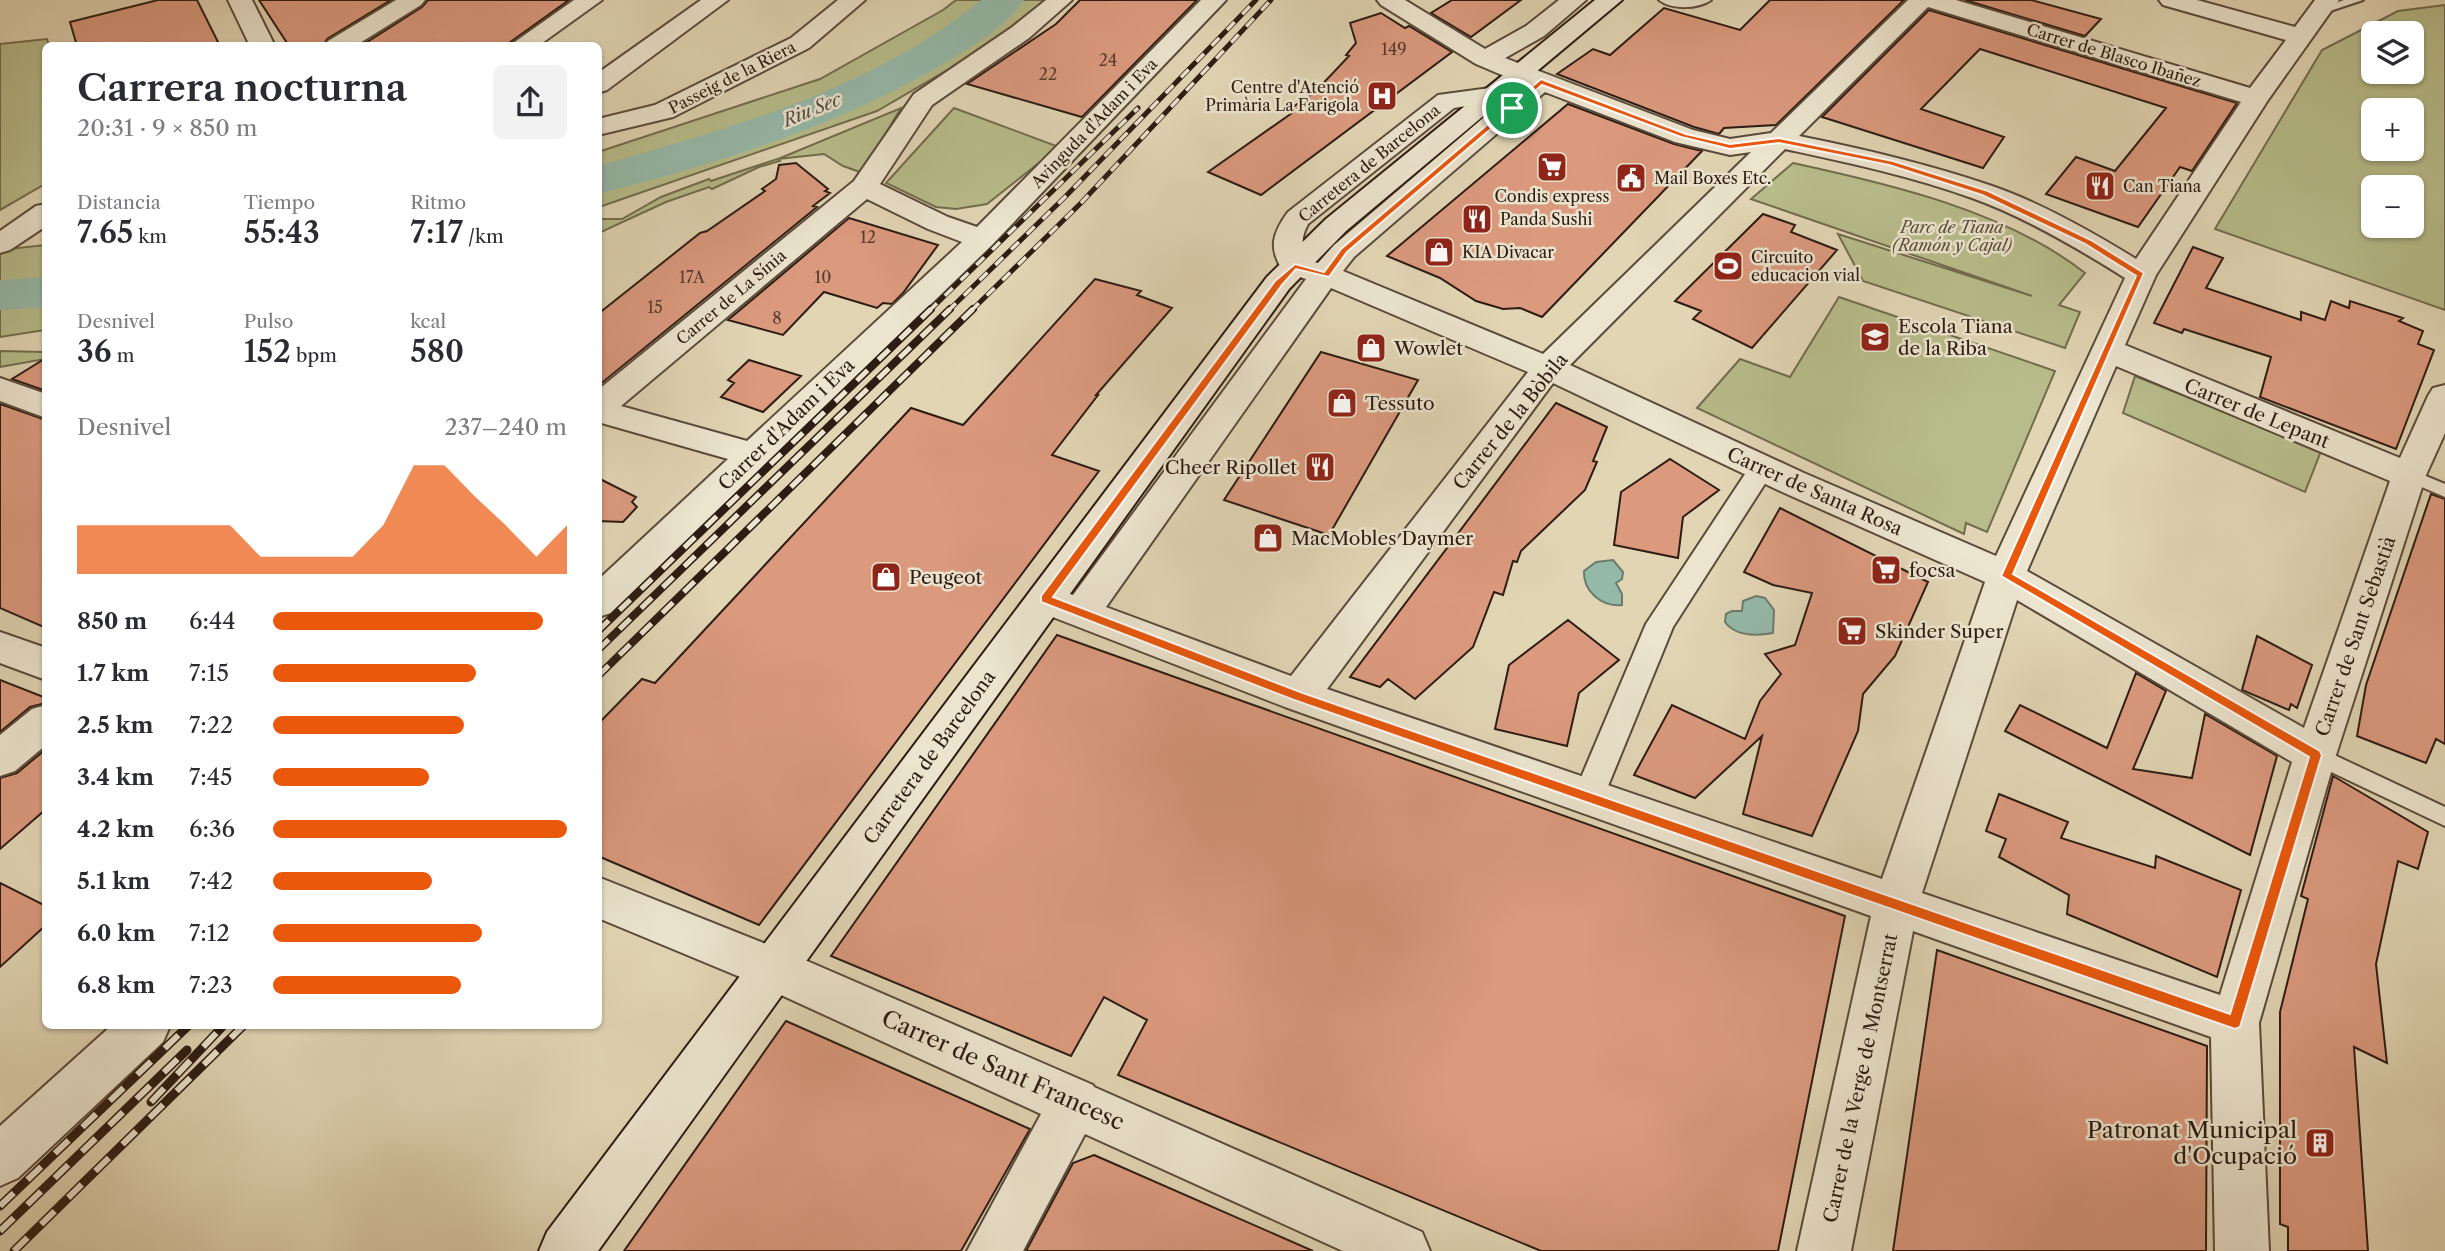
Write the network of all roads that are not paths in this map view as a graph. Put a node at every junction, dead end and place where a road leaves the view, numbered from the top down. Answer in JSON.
{"nodes":[{"id":1,"x":240,"y":0,"type":"edge"},
{"id":2,"x":413,"y":0,"type":"edge"},
{"id":3,"x":590,"y":0,"type":"edge"},
{"id":4,"x":716,"y":0,"type":"edge"},
{"id":5,"x":1060,"y":0,"type":"edge"},
{"id":6,"x":1214,"y":0,"type":"edge"},
{"id":7,"x":1389,"y":0,"type":"edge"},
{"id":8,"x":1574,"y":0,"type":"edge"},
{"id":9,"x":1610,"y":0,"type":"edge"},
{"id":10,"x":1665,"y":0,"type":"edge"},
{"id":11,"x":1705,"y":0,"type":"edge"},
{"id":12,"x":1921,"y":0,"type":"edge"},
{"id":13,"x":1931,"y":0,"type":"edge"},
{"id":14,"x":2171,"y":0,"type":"edge"},
{"id":15,"x":2357,"y":0,"type":"edge"},
{"id":16,"x":837,"y":5,"type":"edge"},
{"id":17,"x":2322,"y":5,"type":"edge"},
{"id":18,"x":2300,"y":36,"type":"junction"},
{"id":19,"x":261,"y":42,"type":"edge"},
{"id":20,"x":344,"y":42,"type":"edge"},
{"id":21,"x":527,"y":42,"type":"edge"},
{"id":22,"x":1485,"y":59,"type":"junction"},
{"id":23,"x":1529,"y":77,"type":"junction"},
{"id":24,"x":602,"y":82,"type":"edge"},
{"id":25,"x":2256,"y":98,"type":"junction"},
{"id":26,"x":602,"y":126,"type":"edge"},
{"id":27,"x":1779,"y":140,"type":"junction"},
{"id":28,"x":864,"y":187,"type":"junction"},
{"id":29,"x":42,"y":226,"type":"edge"},
{"id":30,"x":978,"y":242,"type":"junction"},
{"id":31,"x":3,"y":243,"type":"edge"},
{"id":32,"x":1310,"y":271,"type":"junction"},
{"id":33,"x":2141,"y":275,"type":"junction"},
{"id":34,"x":2106,"y":349,"type":"junction"},
{"id":35,"x":1548,"y":368,"type":"junction"},
{"id":36,"x":0,"y":389,"type":"edge"},
{"id":37,"x":2445,"y":396,"type":"edge"},
{"id":38,"x":42,"y":405,"type":"edge"},
{"id":39,"x":602,"y":406,"type":"edge"},
{"id":40,"x":602,"y":410,"type":"edge"},
{"id":41,"x":754,"y":455,"type":"junction"},
{"id":42,"x":1762,"y":468,"type":"junction"},
{"id":43,"x":2427,"y":483,"type":"edge"},
{"id":44,"x":2006,"y":576,"type":"junction"},
{"id":45,"x":602,"y":599,"type":"edge"},
{"id":46,"x":1063,"y":606,"type":"junction"},
{"id":47,"x":0,"y":647,"type":"edge"},
{"id":48,"x":42,"y":663,"type":"edge"},
{"id":49,"x":1299,"y":696,"type":"junction"},
{"id":50,"x":42,"y":724,"type":"edge"},
{"id":51,"x":2315,"y":755,"type":"junction"},
{"id":52,"x":0,"y":760,"type":"edge"},
{"id":53,"x":1588,"y":799,"type":"junction"},
{"id":54,"x":2445,"y":817,"type":"edge"},
{"id":55,"x":602,"y":899,"type":"edge"},
{"id":56,"x":1896,"y":905,"type":"junction"},
{"id":57,"x":774,"y":969,"type":"junction"},
{"id":58,"x":2235,"y":1023,"type":"junction"},
{"id":59,"x":143,"y":1029,"type":"edge"},
{"id":60,"x":1075,"y":1102,"type":"junction"},
{"id":61,"x":0,"y":1160,"type":"edge"},
{"id":62,"x":1393,"y":1249,"type":"edge"},
{"id":63,"x":566,"y":1251,"type":"edge"},
{"id":64,"x":994,"y":1251,"type":"edge"},
{"id":65,"x":1824,"y":1251,"type":"edge"},
{"id":66,"x":2242,"y":1251,"type":"edge"}],
"edges":[{"from":1,"to":19,"type":"street"},
{"from":2,"to":20,"type":"street"},
{"from":3,"to":21,"type":"street"},
{"from":4,"to":24,"type":"street"},
{"from":5,"to":28,"type":"street","name":"Carrer de La Sínia"},
{"from":6,"to":30,"type":"street","name":"Avinguda d'Adam i Eva"},
{"from":7,"to":22,"type":"street"},
{"from":8,"to":22,"type":"street"},
{"from":9,"to":23,"type":"street","name":"Carretera de Barcelona"},
{"from":10,"to":11,"type":"lane"},
{"from":12,"to":27,"type":"street","name":"Carrer de la Bòbila"},
{"from":13,"to":25,"type":"street","name":"Carrer de Blasco Ibañez"},
{"from":14,"to":18,"type":"street"},
{"from":15,"to":17,"type":"lane"},
{"from":16,"to":26,"type":"street","name":"Passeig de la Riera"},
{"from":17,"to":18,"type":"street","name":"Carrer de la Verge de Montserrat"},
{"from":18,"to":25,"type":"street","name":"Carrer de la Verge de Montserrat"},
{"from":22,"to":23,"type":"street"},
{"from":23,"to":27,"type":"street"},
{"from":23,"to":32,"type":"street","name":"Carretera de Barcelona"},
{"from":23,"to":32,"type":"street","name":"Carretera de Barcelona"},
{"from":25,"to":33,"type":"street","name":"Carrer de la Verge de Montserrat"},
{"from":27,"to":33,"type":"street"},
{"from":27,"to":35,"type":"street","name":"Carrer de la Bòbila"},
{"from":28,"to":30,"type":"street"},
{"from":28,"to":39,"type":"street","name":"Carrer de La Sínia"},
{"from":29,"to":31,"type":"street"},
{"from":30,"to":41,"type":"street","name":"Carrer d'Adam i Eva"},
{"from":32,"to":35,"type":"street","name":"Carrer de Santa Rosa"},
{"from":32,"to":46,"type":"street","name":"Carretera de Barcelona"},
{"from":33,"to":34,"type":"street","name":"Carrer de la Verge de Montserrat"},
{"from":34,"to":43,"type":"street","name":"Carrer de Lepant"},
{"from":34,"to":44,"type":"street","name":"Carrer de la Verge de Montserrat"},
{"from":35,"to":42,"type":"street","name":"Carrer de Santa Rosa"},
{"from":35,"to":49,"type":"street","name":"Carrer de la Bòbila"},
{"from":36,"to":38,"type":"street"},
{"from":37,"to":43,"type":"street","name":"Carrer de Sant Sebastià"},
{"from":40,"to":41,"type":"street"},
{"from":41,"to":45,"type":"street","name":"Carrer d'Adam i Eva"},
{"from":42,"to":44,"type":"street","name":"Carrer de Santa Rosa"},
{"from":42,"to":53,"type":"street"},
{"from":43,"to":51,"type":"street","name":"Carrer de Sant Sebastià"},
{"from":44,"to":51,"type":"street","name":"Carrer de Santa Rosa"},
{"from":44,"to":56,"type":"street","name":"Carrer de la Verge de Montserrat"},
{"from":46,"to":49,"type":"street"},
{"from":46,"to":57,"type":"street","name":"Carretera de Barcelona"},
{"from":47,"to":48,"type":"street"},
{"from":49,"to":53,"type":"street"},
{"from":50,"to":52,"type":"street"},
{"from":51,"to":54,"type":"lane"},
{"from":51,"to":58,"type":"street","name":"Carrer de Sant Sebastià"},
{"from":53,"to":56,"type":"street"},
{"from":55,"to":57,"type":"street","name":"Carrer de Sant Francesc"},
{"from":56,"to":58,"type":"street"},
{"from":56,"to":65,"type":"street","name":"Carrer de la Verge de Montserrat"},
{"from":57,"to":60,"type":"street","name":"Carrer de Sant Francesc"},
{"from":57,"to":63,"type":"street","name":"Carretera de Barcelona"},
{"from":58,"to":66,"type":"street","name":"Carrer de Sant Sebastià"},
{"from":59,"to":61,"type":"street"},
{"from":60,"to":62,"type":"street","name":"Carrer de Sant Francesc"},
{"from":60,"to":64,"type":"street"}]}
